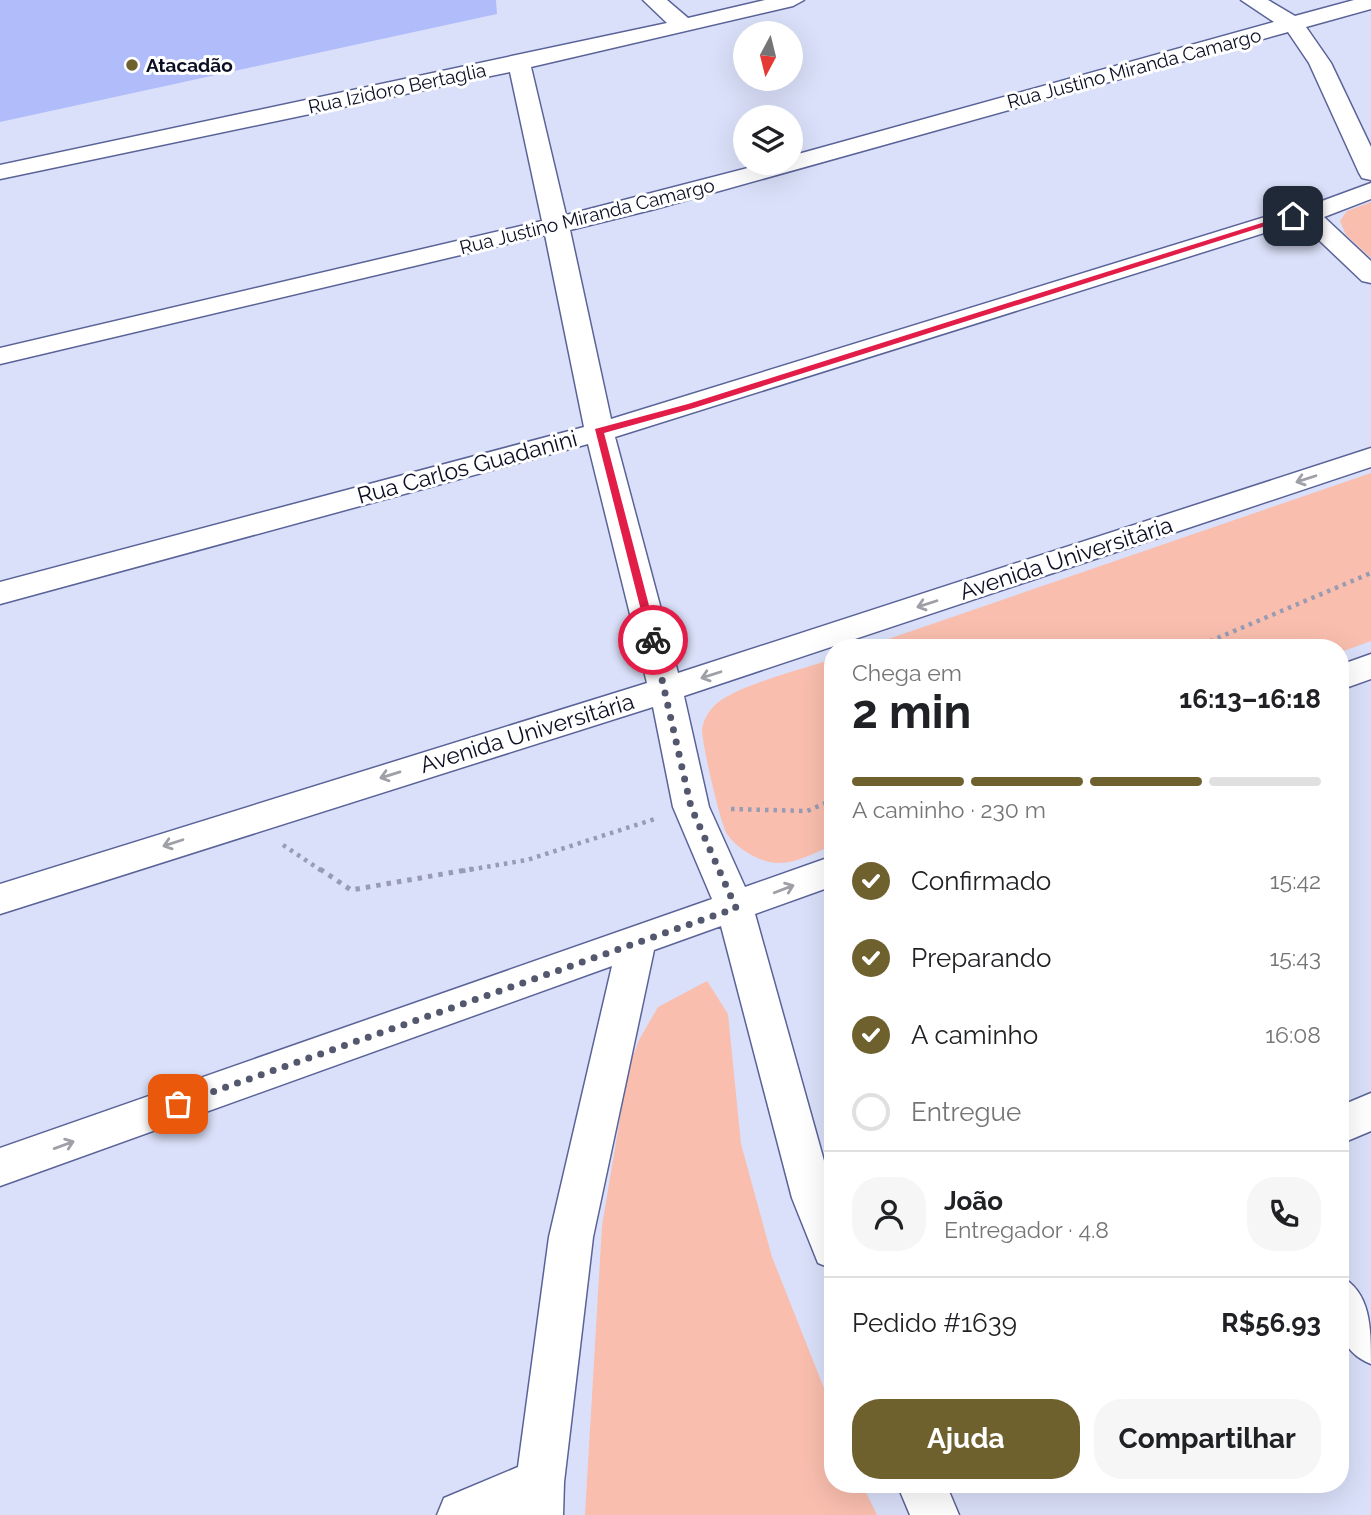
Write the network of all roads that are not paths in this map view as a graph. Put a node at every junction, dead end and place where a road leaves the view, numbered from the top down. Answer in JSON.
{"nodes":[{"id":1,"x":654,"y":0,"type":"edge"},
{"id":2,"x":793,"y":0,"type":"edge"},
{"id":3,"x":1252,"y":0,"type":"edge"},
{"id":4,"x":1371,"y":2,"type":"edge"},
{"id":5,"x":1293,"y":24,"type":"junction"},
{"id":6,"x":684,"y":26,"type":"junction"},
{"id":7,"x":519,"y":63,"type":"junction"},
{"id":8,"x":0,"y":172,"type":"edge"},
{"id":9,"x":1371,"y":173,"type":"edge"},
{"id":10,"x":1371,"y":190,"type":"edge"},
{"id":11,"x":1307,"y":215,"type":"junction"},
{"id":12,"x":556,"y":225,"type":"junction"},
{"id":13,"x":1371,"y":275,"type":"edge"},
{"id":14,"x":0,"y":356,"type":"edge"},
{"id":15,"x":598,"y":431,"type":"junction"},
{"id":16,"x":1371,"y":457,"type":"edge"},
{"id":17,"x":0,"y":593,"type":"edge"},
{"id":18,"x":1371,"y":666,"type":"edge"},
{"id":19,"x":1349,"y":675,"type":"edge"},
{"id":20,"x":666,"y":690,"type":"junction"},
{"id":21,"x":824,"y":874,"type":"edge"},
{"id":22,"x":0,"y":899,"type":"edge"},
{"id":23,"x":736,"y":908,"type":"junction"},
{"id":24,"x":637,"y":941,"type":"junction"},
{"id":25,"x":1371,"y":1111,"type":"edge"},
{"id":26,"x":1349,"y":1122,"type":"edge"},
{"id":27,"x":0,"y":1167,"type":"edge"},
{"id":28,"x":824,"y":1227,"type":"edge"},
{"id":29,"x":1349,"y":1310,"type":"edge"},
{"id":30,"x":1371,"y":1342,"type":"edge"},
{"id":31,"x":925,"y":1493,"type":"edge"},
{"id":32,"x":539,"y":1499,"type":"edge"},
{"id":33,"x":461,"y":1515,"type":"edge"},
{"id":34,"x":935,"y":1515,"type":"edge"}],
"edges":[{"from":1,"to":6,"type":"street"},
{"from":2,"to":6,"type":"street","name":"Rua Izidoro Bertaglia"},
{"from":3,"to":5,"type":"street"},
{"from":4,"to":5,"type":"street","name":"Rua Justino Miranda Camargo"},
{"from":5,"to":9,"type":"street"},
{"from":5,"to":12,"type":"street","name":"Rua Justino Miranda Camargo"},
{"from":6,"to":7,"type":"street","name":"Rua Izidoro Bertaglia"},
{"from":7,"to":8,"type":"street","name":"Rua Izidoro Bertaglia"},
{"from":7,"to":12,"type":"street"},
{"from":10,"to":11,"type":"street","name":"Rua Carlos Guadanini"},
{"from":11,"to":13,"type":"street"},
{"from":11,"to":15,"type":"street","name":"Rua Carlos Guadanini"},
{"from":12,"to":14,"type":"street","name":"Rua Justino Miranda Camargo"},
{"from":12,"to":15,"type":"street"},
{"from":15,"to":17,"type":"street","name":"Rua Carlos Guadanini"},
{"from":15,"to":20,"type":"street"},
{"from":16,"to":20,"type":"street","name":"Avenida Universitária","one_way":true},
{"from":18,"to":19,"type":"street"},
{"from":20,"to":22,"type":"street","name":"Avenida Universitária","one_way":true},
{"from":20,"to":23,"type":"street"},
{"from":23,"to":21,"type":"street","one_way":true},
{"from":23,"to":24,"type":"street"},
{"from":23,"to":28,"type":"street"},
{"from":27,"to":24,"type":"street","one_way":true},
{"from":24,"to":32,"type":"street"},
{"from":25,"to":26,"type":"street"},
{"from":29,"to":30,"type":"street"},
{"from":31,"to":34,"type":"street"},
{"from":32,"to":33,"type":"street"}]}
